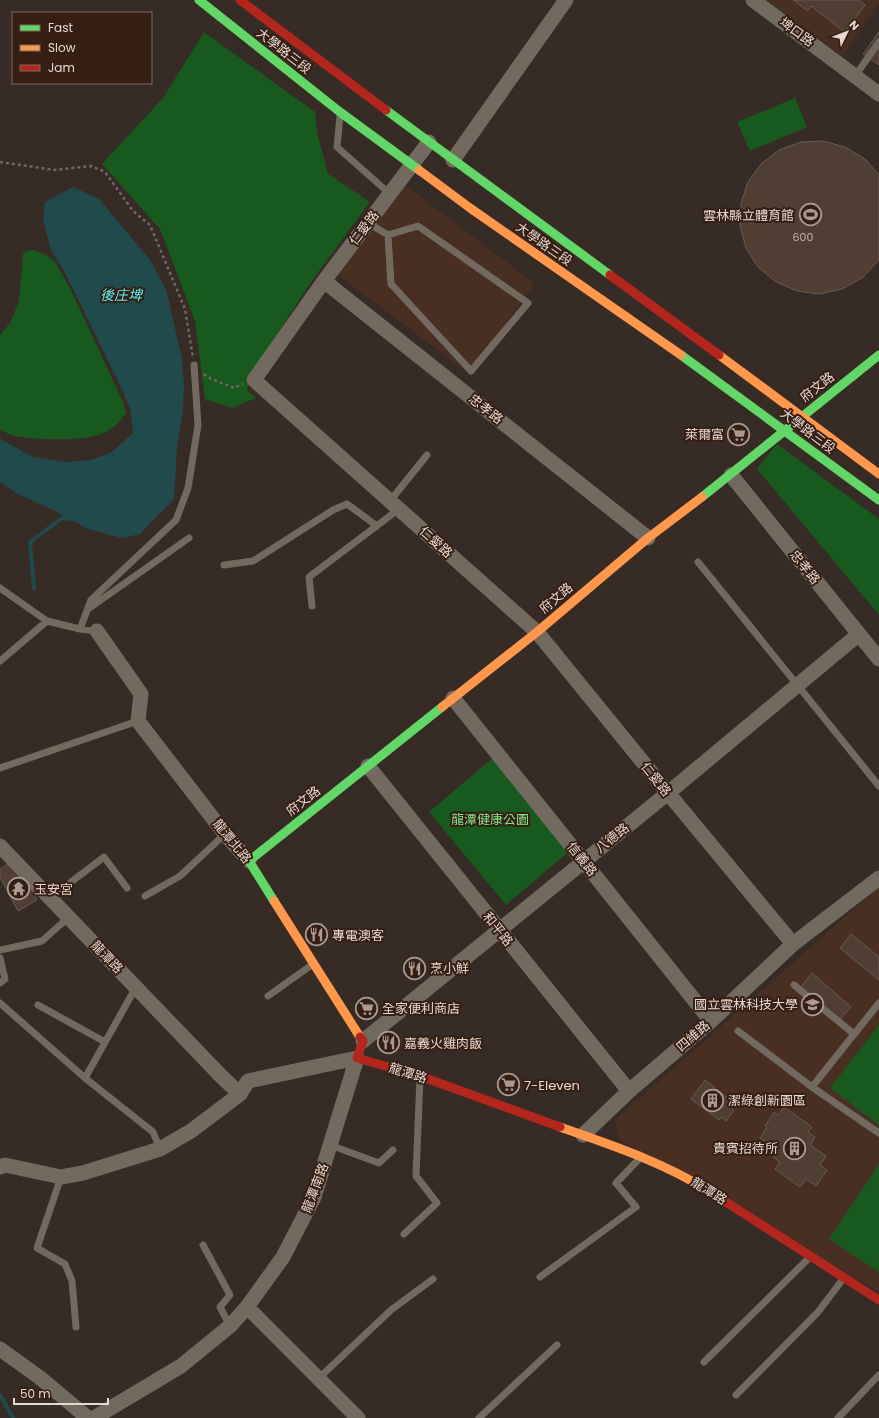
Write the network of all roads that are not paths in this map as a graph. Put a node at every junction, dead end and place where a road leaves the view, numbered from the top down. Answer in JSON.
{"nodes":[{"id":1,"x":199,"y":0,"type":"edge"},
{"id":2,"x":240,"y":0,"type":"edge"},
{"id":3,"x":566,"y":0,"type":"edge"},
{"id":4,"x":753,"y":0,"type":"edge"},
{"id":5,"x":879,"y":42,"type":"edge"},
{"id":6,"x":855,"y":76,"type":"junction"},
{"id":7,"x":879,"y":94,"type":"edge"},
{"id":8,"x":340,"y":112,"type":"junction"},
{"id":9,"x":429,"y":142,"type":"junction"},
{"id":10,"x":453,"y":160,"type":"junction"},
{"id":11,"x":412,"y":165,"type":"junction"},
{"id":12,"x":390,"y":194,"type":"junction"},
{"id":13,"x":368,"y":223,"type":"junction"},
{"id":14,"x":388,"y":235,"type":"junction"},
{"id":15,"x":324,"y":281,"type":"junction"},
{"id":16,"x":879,"y":355,"type":"edge"},
{"id":17,"x":194,"y":365,"type":"road end"},
{"id":18,"x":802,"y":416,"type":"junction"},
{"id":19,"x":785,"y":430,"type":"junction"},
{"id":20,"x":428,"y":455,"type":"dead end"},
{"id":21,"x":879,"y":474,"type":"edge"},
{"id":22,"x":731,"y":475,"type":"junction"},
{"id":23,"x":879,"y":500,"type":"edge"},
{"id":24,"x":394,"y":505,"type":"junction"},
{"id":25,"x":377,"y":526,"type":"junction"},
{"id":26,"x":189,"y":538,"type":"dead end"},
{"id":27,"x":648,"y":538,"type":"junction"},
{"id":28,"x":698,"y":562,"type":"dead end"},
{"id":29,"x":224,"y":564,"type":"dead end"},
{"id":30,"x":0,"y":588,"type":"edge"},
{"id":31,"x":312,"y":606,"type":"dead end"},
{"id":32,"x":88,"y":609,"type":"junction"},
{"id":33,"x":47,"y":621,"type":"junction"},
{"id":34,"x":80,"y":629,"type":"junction"},
{"id":35,"x":98,"y":631,"type":"joint"},
{"id":36,"x":537,"y":632,"type":"junction"},
{"id":37,"x":859,"y":634,"type":"junction"},
{"id":38,"x":879,"y":659,"type":"edge"},
{"id":39,"x":0,"y":661,"type":"edge"},
{"id":40,"x":798,"y":684,"type":"junction"},
{"id":41,"x":453,"y":698,"type":"junction"},
{"id":42,"x":138,"y":721,"type":"junction"},
{"id":43,"x":368,"y":766,"type":"junction"},
{"id":44,"x":0,"y":768,"type":"edge"},
{"id":45,"x":879,"y":786,"type":"edge"},
{"id":46,"x":668,"y":794,"type":"junction"},
{"id":47,"x":225,"y":834,"type":"junction"},
{"id":48,"x":0,"y":846,"type":"edge"},
{"id":49,"x":249,"y":861,"type":"junction"},
{"id":50,"x":584,"y":861,"type":"junction"},
{"id":51,"x":879,"y":878,"type":"edge"},
{"id":52,"x":127,"y":888,"type":"dead end"},
{"id":53,"x":144,"y":896,"type":"dead end"},
{"id":54,"x":50,"y":898,"type":"junction"},
{"id":55,"x":69,"y":918,"type":"junction"},
{"id":56,"x":499,"y":930,"type":"junction"},
{"id":57,"x":794,"y":944,"type":"junction"},
{"id":58,"x":0,"y":950,"type":"edge"},
{"id":59,"x":0,"y":958,"type":"edge"},
{"id":60,"x":314,"y":963,"type":"junction"},
{"id":61,"x":0,"y":983,"type":"edge"},
{"id":62,"x":794,"y":985,"type":"dead end"},
{"id":63,"x":136,"y":987,"type":"junction"},
{"id":64,"x":268,"y":996,"type":"dead end"},
{"id":65,"x":0,"y":1003,"type":"edge"},
{"id":66,"x":879,"y":1003,"type":"edge"},
{"id":67,"x":38,"y":1005,"type":"dead end"},
{"id":68,"x":711,"y":1021,"type":"junction"},
{"id":69,"x":738,"y":1031,"type":"dead end"},
{"id":70,"x":854,"y":1034,"type":"junction"},
{"id":71,"x":363,"y":1041,"type":"junction"},
{"id":72,"x":105,"y":1042,"type":"junction"},
{"id":73,"x":357,"y":1058,"type":"junction"},
{"id":74,"x":420,"y":1076,"type":"junction"},
{"id":75,"x":85,"y":1078,"type":"junction"},
{"id":76,"x":812,"y":1087,"type":"junction"},
{"id":77,"x":630,"y":1091,"type":"junction"},
{"id":78,"x":240,"y":1094,"type":"junction"},
{"id":79,"x":879,"y":1133,"type":"edge"},
{"id":80,"x":583,"y":1135,"type":"junction"},
{"id":81,"x":330,"y":1144,"type":"junction"},
{"id":82,"x":160,"y":1149,"type":"junction"},
{"id":83,"x":393,"y":1150,"type":"dead end"},
{"id":84,"x":642,"y":1157,"type":"junction"},
{"id":85,"x":0,"y":1167,"type":"edge"},
{"id":86,"x":61,"y":1178,"type":"junction"},
{"id":87,"x":404,"y":1234,"type":"dead end"},
{"id":88,"x":203,"y":1245,"type":"dead end"},
{"id":89,"x":810,"y":1256,"type":"junction"},
{"id":90,"x":540,"y":1277,"type":"dead end"},
{"id":91,"x":844,"y":1278,"type":"junction"},
{"id":92,"x":433,"y":1280,"type":"dead end"},
{"id":93,"x":879,"y":1300,"type":"edge"},
{"id":94,"x":248,"y":1307,"type":"junction"},
{"id":95,"x":230,"y":1326,"type":"junction"},
{"id":96,"x":76,"y":1327,"type":"dead end"},
{"id":97,"x":557,"y":1345,"type":"dead end"},
{"id":98,"x":0,"y":1349,"type":"edge"},
{"id":99,"x":704,"y":1362,"type":"dead end"},
{"id":100,"x":879,"y":1375,"type":"edge"},
{"id":101,"x":319,"y":1378,"type":"junction"},
{"id":102,"x":736,"y":1395,"type":"dead end"},
{"id":103,"x":88,"y":1418,"type":"edge"},
{"id":104,"x":94,"y":1418,"type":"edge"},
{"id":105,"x":358,"y":1418,"type":"edge"},
{"id":106,"x":479,"y":1418,"type":"edge"},
{"id":107,"x":838,"y":1418,"type":"edge"}],
"edges":[{"from":1,"to":8,"type":"street","name":"大學路三段"},
{"from":2,"to":9,"type":"street","name":"大學路三段"},
{"from":3,"to":10,"type":"street"},
{"from":4,"to":6,"type":"street","name":"埤口路"},
{"from":5,"to":6,"type":"lane"},
{"from":6,"to":7,"type":"street","name":"埤口路"},
{"from":8,"to":11,"type":"street","name":"大學路三段"},
{"from":8,"to":12,"type":"lane"},
{"from":9,"to":10,"type":"street","name":"大學路三段"},
{"from":9,"to":11,"type":"street","name":"仁愛路"},
{"from":10,"to":18,"type":"street","name":"大學路三段"},
{"from":11,"to":12,"type":"street","name":"仁愛路"},
{"from":11,"to":19,"type":"street","name":"大學路三段"},
{"from":12,"to":13,"type":"street","name":"仁愛路"},
{"from":13,"to":14,"type":"lane"},
{"from":13,"to":15,"type":"street","name":"仁愛路"},
{"from":14,"to":14,"type":"lane"},
{"from":15,"to":24,"type":"street","name":"仁愛路"},
{"from":15,"to":27,"type":"street","name":"忠孝路"},
{"from":16,"to":18,"type":"street","name":"府文路"},
{"from":17,"to":32,"type":"lane"},
{"from":18,"to":19,"type":"street","name":"府文路"},
{"from":18,"to":21,"type":"street","name":"大學路三段"},
{"from":19,"to":22,"type":"street","name":"府文路"},
{"from":19,"to":23,"type":"street","name":"大學路三段"},
{"from":20,"to":24,"type":"lane"},
{"from":22,"to":27,"type":"street","name":"府文路"},
{"from":22,"to":37,"type":"street","name":"忠孝路"},
{"from":24,"to":25,"type":"lane"},
{"from":24,"to":36,"type":"street","name":"仁愛路"},
{"from":25,"to":29,"type":"lane"},
{"from":25,"to":31,"type":"lane"},
{"from":26,"to":32,"type":"lane"},
{"from":27,"to":36,"type":"street","name":"府文路"},
{"from":28,"to":40,"type":"lane"},
{"from":30,"to":33,"type":"lane"},
{"from":32,"to":34,"type":"lane"},
{"from":33,"to":34,"type":"lane"},
{"from":33,"to":39,"type":"lane"},
{"from":34,"to":35,"type":"lane"},
{"from":35,"to":42,"type":"street"},
{"from":36,"to":41,"type":"street","name":"府文路"},
{"from":36,"to":46,"type":"street","name":"仁愛路"},
{"from":37,"to":38,"type":"street","name":"忠孝路"},
{"from":37,"to":40,"type":"street","name":"八德路"},
{"from":40,"to":45,"type":"lane"},
{"from":40,"to":46,"type":"street","name":"八德路"},
{"from":41,"to":43,"type":"street","name":"府文路"},
{"from":41,"to":50,"type":"street","name":"信義路"},
{"from":42,"to":44,"type":"lane"},
{"from":42,"to":47,"type":"street","name":"龍潭北路"},
{"from":43,"to":49,"type":"street","name":"府文路"},
{"from":43,"to":56,"type":"street","name":"和平路"},
{"from":46,"to":50,"type":"street","name":"八德路"},
{"from":46,"to":57,"type":"street","name":"仁愛路"},
{"from":47,"to":49,"type":"street","name":"龍潭北路"},
{"from":47,"to":53,"type":"lane"},
{"from":48,"to":54,"type":"street","name":"龍潭路"},
{"from":49,"to":60,"type":"street","name":"龍潭北路"},
{"from":50,"to":56,"type":"street","name":"八德路"},
{"from":50,"to":68,"type":"street","name":"信義路"},
{"from":51,"to":57,"type":"street","name":"四維路"},
{"from":52,"to":54,"type":"lane"},
{"from":54,"to":55,"type":"street","name":"龍潭路"},
{"from":55,"to":58,"type":"lane"},
{"from":55,"to":63,"type":"street","name":"龍潭路"},
{"from":56,"to":71,"type":"street","name":"八德路"},
{"from":56,"to":77,"type":"street","name":"和平路"},
{"from":57,"to":68,"type":"street","name":"四維路"},
{"from":59,"to":61,"type":"lane"},
{"from":60,"to":64,"type":"lane"},
{"from":60,"to":71,"type":"street","name":"龍潭北路"},
{"from":62,"to":70,"type":"lane"},
{"from":63,"to":72,"type":"lane"},
{"from":63,"to":78,"type":"street","name":"龍潭路"},
{"from":65,"to":75,"type":"lane"},
{"from":66,"to":70,"type":"lane"},
{"from":67,"to":72,"type":"lane"},
{"from":68,"to":77,"type":"street","name":"四維路"},
{"from":69,"to":76,"type":"lane"},
{"from":70,"to":76,"type":"lane"},
{"from":71,"to":73,"type":"street"},
{"from":72,"to":75,"type":"lane"},
{"from":73,"to":74,"type":"street","name":"龍潭路"},
{"from":73,"to":78,"type":"street","name":"龍潭路"},
{"from":73,"to":81,"type":"street","name":"龍潭南路"},
{"from":74,"to":80,"type":"street","name":"龍潭路"},
{"from":74,"to":87,"type":"lane"},
{"from":75,"to":82,"type":"lane"},
{"from":76,"to":79,"type":"lane"},
{"from":77,"to":80,"type":"street","name":"四維路"},
{"from":78,"to":82,"type":"street"},
{"from":80,"to":84,"type":"street","name":"龍潭路"},
{"from":81,"to":83,"type":"lane"},
{"from":81,"to":94,"type":"street","name":"龍潭南路"},
{"from":82,"to":86,"type":"street"},
{"from":84,"to":89,"type":"street","name":"龍潭路"},
{"from":84,"to":90,"type":"lane"},
{"from":85,"to":86,"type":"street"},
{"from":86,"to":96,"type":"lane"},
{"from":88,"to":95,"type":"lane"},
{"from":89,"to":91,"type":"street","name":"龍潭路"},
{"from":89,"to":99,"type":"lane"},
{"from":91,"to":93,"type":"street","name":"龍潭路"},
{"from":91,"to":102,"type":"lane"},
{"from":92,"to":101,"type":"lane"},
{"from":94,"to":95,"type":"street","name":"龍潭南路"},
{"from":94,"to":101,"type":"street"},
{"from":95,"to":104,"type":"street","name":"龍潭南路"},
{"from":97,"to":106,"type":"lane"},
{"from":98,"to":103,"type":"street"},
{"from":100,"to":107,"type":"lane"},
{"from":101,"to":105,"type":"street"}]}
